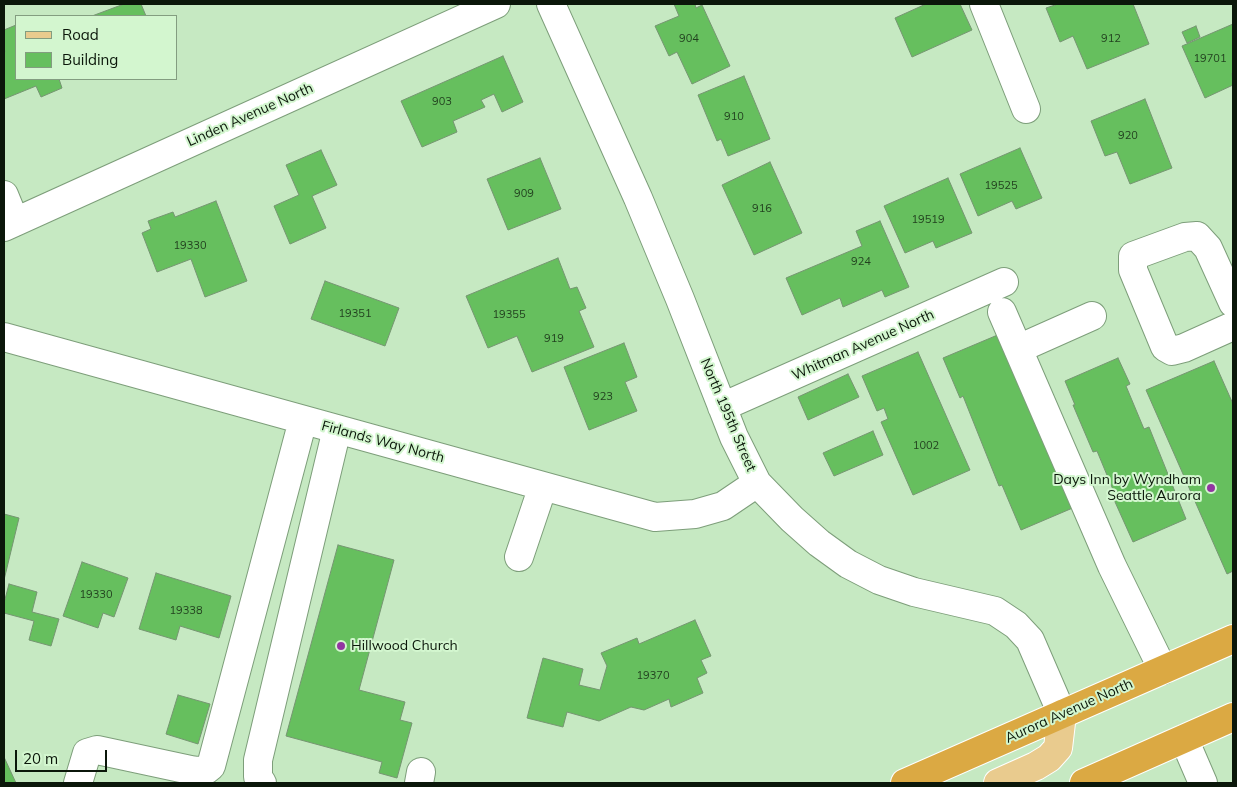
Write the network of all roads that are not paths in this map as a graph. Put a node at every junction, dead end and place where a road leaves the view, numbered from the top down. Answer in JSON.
{"nodes":[{"id":1,"x":496,"y":4,"type":"edge"},
{"id":2,"x":551,"y":4,"type":"edge"},
{"id":3,"x":984,"y":4,"type":"edge"},
{"id":4,"x":1026,"y":109,"type":"dead end"},
{"id":5,"x":4,"y":195,"type":"edge"},
{"id":6,"x":9,"y":224,"type":"edge"},
{"id":7,"x":1004,"y":282,"type":"dead end"},
{"id":8,"x":1233,"y":302,"type":"edge"},
{"id":9,"x":1002,"y":312,"type":"dead end"},
{"id":10,"x":1092,"y":316,"type":"dead end"},
{"id":11,"x":1233,"y":326,"type":"edge"},
{"id":12,"x":4,"y":337,"type":"edge"},
{"id":13,"x":1018,"y":349,"type":"junction"},
{"id":14,"x":722,"y":407,"type":"junction"},
{"id":15,"x":303,"y":420,"type":"junction"},
{"id":16,"x":337,"y":429,"type":"junction"},
{"id":17,"x":757,"y":483,"type":"junction"},
{"id":18,"x":543,"y":486,"type":"junction"},
{"id":19,"x":519,"y":557,"type":"dead end"},
{"id":20,"x":1233,"y":639,"type":"edge"},
{"id":21,"x":1163,"y":670,"type":"junction"},
{"id":22,"x":1062,"y":714,"type":"junction"},
{"id":23,"x":1233,"y":717,"type":"edge"},
{"id":24,"x":1184,"y":739,"type":"junction"},
{"id":25,"x":78,"y":783,"type":"edge"},
{"id":26,"x":262,"y":783,"type":"edge"},
{"id":27,"x":905,"y":783,"type":"edge"},
{"id":28,"x":998,"y":783,"type":"edge"},
{"id":29,"x":1084,"y":783,"type":"edge"},
{"id":30,"x":1203,"y":783,"type":"edge"}],
"edges":[{"from":1,"to":6,"type":"street","name":"Linden Avenue North"},
{"from":2,"to":14,"type":"street","name":"North 195th Street"},
{"from":3,"to":4,"type":"street"},
{"from":5,"to":6,"type":"street"},
{"from":7,"to":14,"type":"street","name":"Whitman Avenue North"},
{"from":8,"to":11,"type":"street"},
{"from":9,"to":13,"type":"street"},
{"from":10,"to":13,"type":"street"},
{"from":12,"to":15,"type":"street","name":"Firlands Way North"},
{"from":13,"to":21,"type":"street"},
{"from":14,"to":17,"type":"street","name":"North 195th Street"},
{"from":15,"to":16,"type":"street","name":"Firlands Way North"},
{"from":15,"to":25,"type":"street"},
{"from":16,"to":18,"type":"street","name":"Firlands Way North"},
{"from":16,"to":26,"type":"street"},
{"from":17,"to":18,"type":"street","name":"Firlands Way North"},
{"from":17,"to":22,"type":"street","name":"North 195th Street"},
{"from":18,"to":19,"type":"street"},
{"from":20,"to":21,"type":"highway","name":"Aurora Avenue North"},
{"from":21,"to":22,"type":"highway","name":"Aurora Avenue North"},
{"from":22,"to":27,"type":"highway","name":"Aurora Avenue North"},
{"from":22,"to":28,"type":"main road"},
{"from":23,"to":24,"type":"highway"},
{"from":24,"to":29,"type":"highway"},
{"from":24,"to":30,"type":"street"}]}
